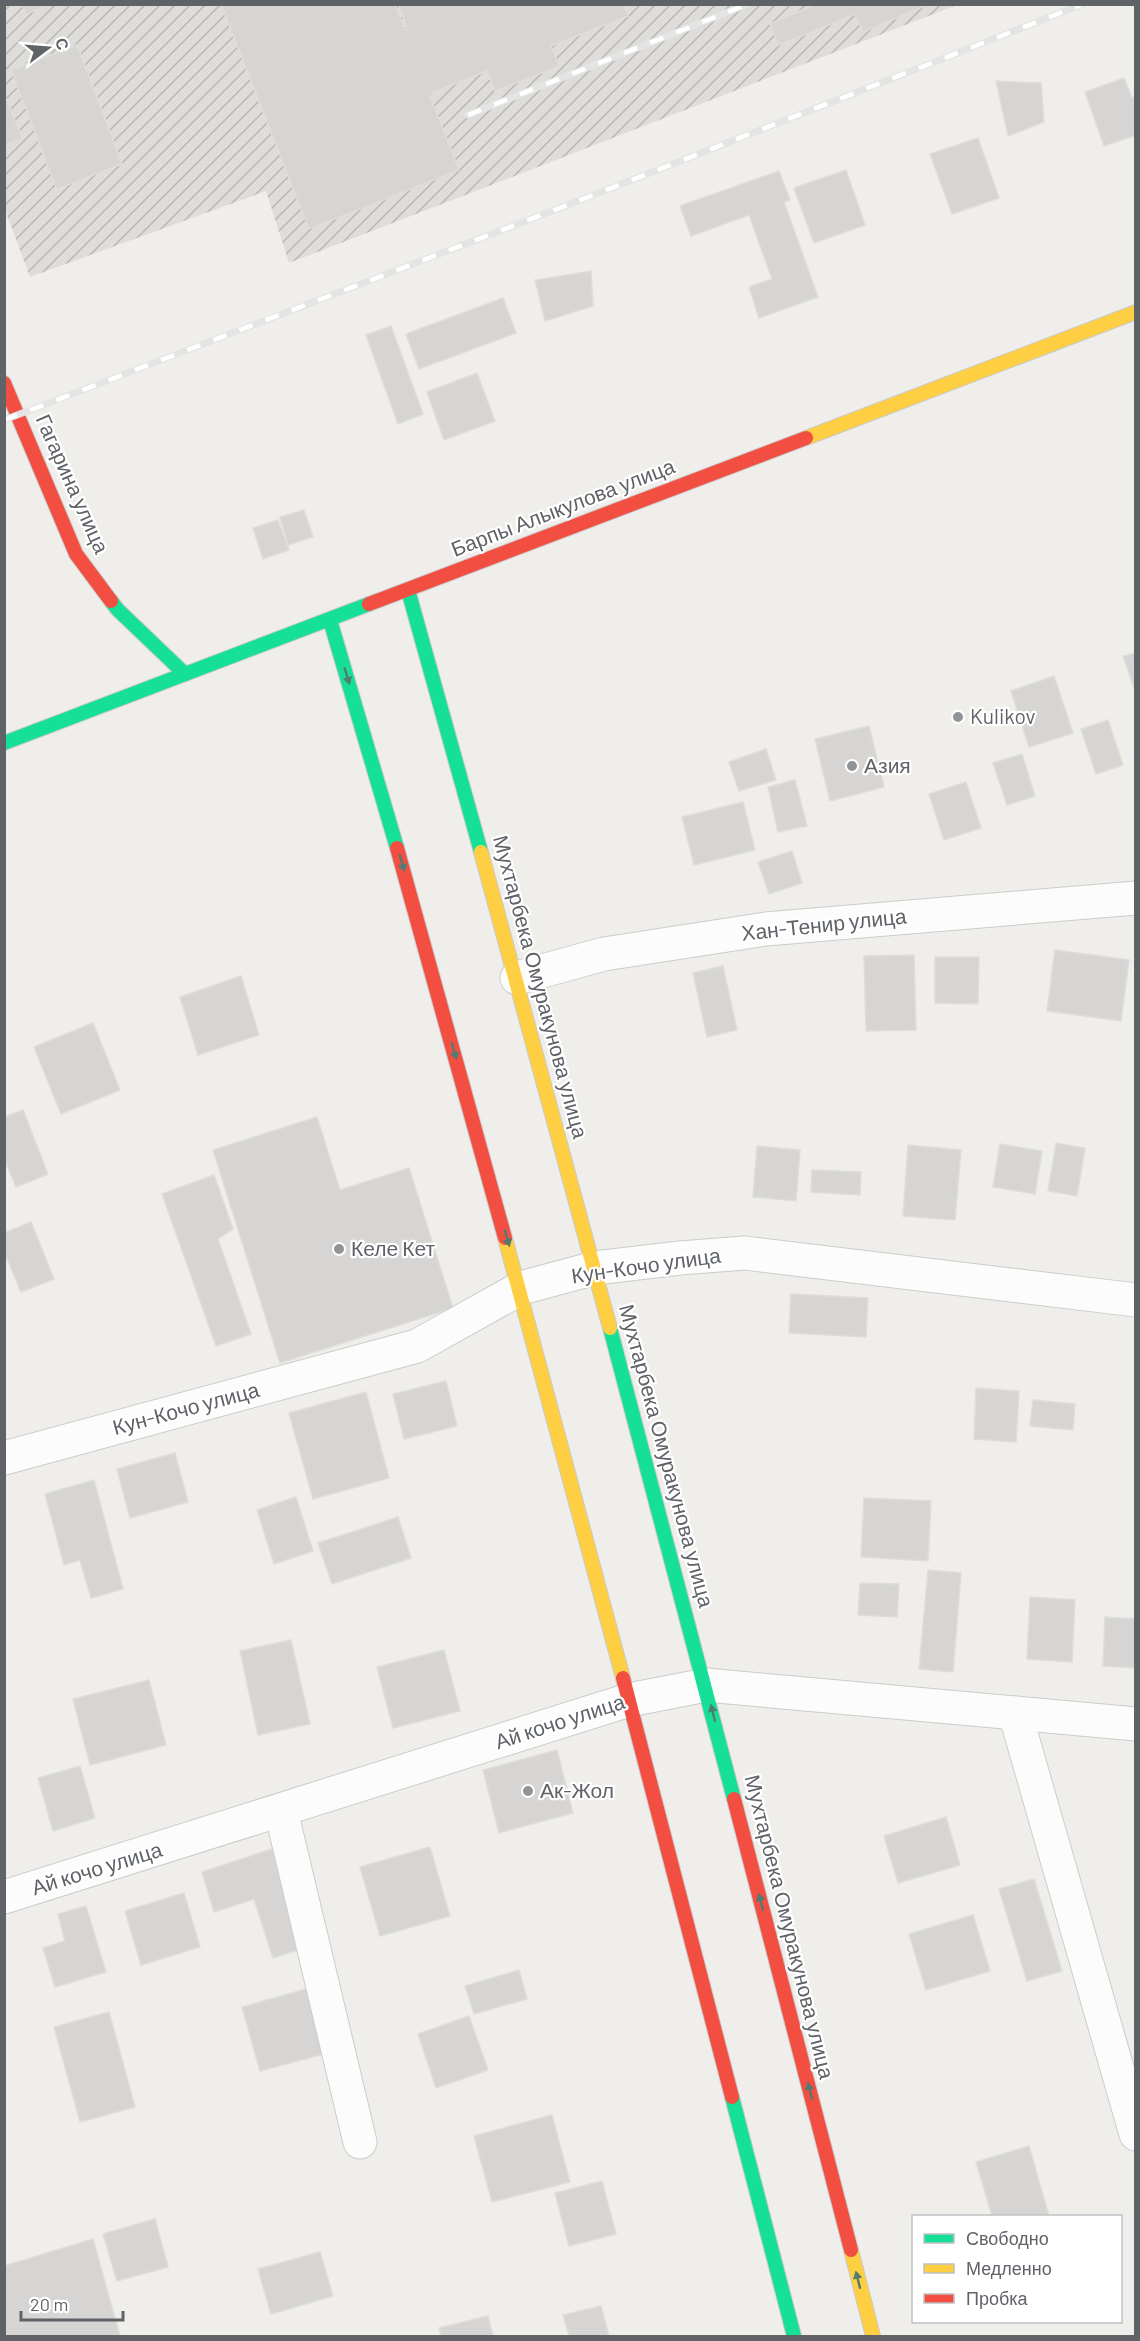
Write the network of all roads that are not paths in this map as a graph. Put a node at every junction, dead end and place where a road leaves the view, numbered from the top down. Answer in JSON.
{"nodes":[{"id":1,"x":1136,"y":312,"type":"edge"},
{"id":2,"x":4,"y":383,"type":"edge"},
{"id":3,"x":408,"y":590,"type":"junction"},
{"id":4,"x":330,"y":620,"type":"junction"},
{"id":5,"x":185,"y":674,"type":"junction"},
{"id":6,"x":4,"y":743,"type":"edge"},
{"id":7,"x":1136,"y":898,"type":"edge"},
{"id":8,"x":517,"y":978,"type":"junction"},
{"id":9,"x":594,"y":1268,"type":"junction"},
{"id":10,"x":521,"y":1288,"type":"junction"},
{"id":11,"x":1136,"y":1300,"type":"edge"},
{"id":12,"x":4,"y":1458,"type":"edge"},
{"id":13,"x":706,"y":1685,"type":"junction"},
{"id":14,"x":629,"y":1700,"type":"junction"},
{"id":15,"x":1015,"y":1713,"type":"junction"},
{"id":16,"x":1136,"y":1724,"type":"edge"},
{"id":17,"x":281,"y":1811,"type":"junction"},
{"id":18,"x":4,"y":1897,"type":"edge"},
{"id":19,"x":1136,"y":2134,"type":"edge"},
{"id":20,"x":360,"y":2142,"type":"dead end"},
{"id":21,"x":794,"y":2337,"type":"edge"},
{"id":22,"x":873,"y":2337,"type":"edge"}],
"edges":[{"from":1,"to":3,"type":"main road","name":"Барпы Алыкулова улица"},
{"from":2,"to":5,"type":"main road","name":"Гагарина улица"},
{"from":3,"to":4,"type":"main road","name":"Барпы Алыкулова улица"},
{"from":3,"to":8,"type":"main road","name":"Мухтарбека Омуракунова улица"},
{"from":4,"to":5,"type":"main road","name":"Барпы Алыкулова улица"},
{"from":4,"to":10,"type":"main road","one_way":true},
{"from":5,"to":6,"type":"main road","name":"Барпы Алыкулова улица"},
{"from":7,"to":8,"type":"street","name":"Хан-Тенир улица"},
{"from":8,"to":9,"type":"main road","name":"Мухтарбека Омуракунова улица"},
{"from":9,"to":10,"type":"street","name":"Кун-Кочо улица"},
{"from":9,"to":11,"type":"street","name":"Кун-Кочо улица"},
{"from":9,"to":13,"type":"main road","name":"Мухтарбека Омуракунова улица"},
{"from":10,"to":12,"type":"street","name":"Кун-Кочо улица"},
{"from":10,"to":14,"type":"main road"},
{"from":13,"to":14,"type":"street","name":"Ай кочо улица"},
{"from":13,"to":15,"type":"street","name":"Ай кочо улица"},
{"from":22,"to":13,"type":"main road","name":"Мухтарбека Омуракунова улица","one_way":true},
{"from":14,"to":17,"type":"street","name":"Ай кочо улица"},
{"from":14,"to":21,"type":"main road"},
{"from":15,"to":16,"type":"street","name":"Ай кочо улица"},
{"from":15,"to":19,"type":"street"},
{"from":17,"to":18,"type":"street","name":"Ай кочо улица"},
{"from":17,"to":20,"type":"street"}]}
